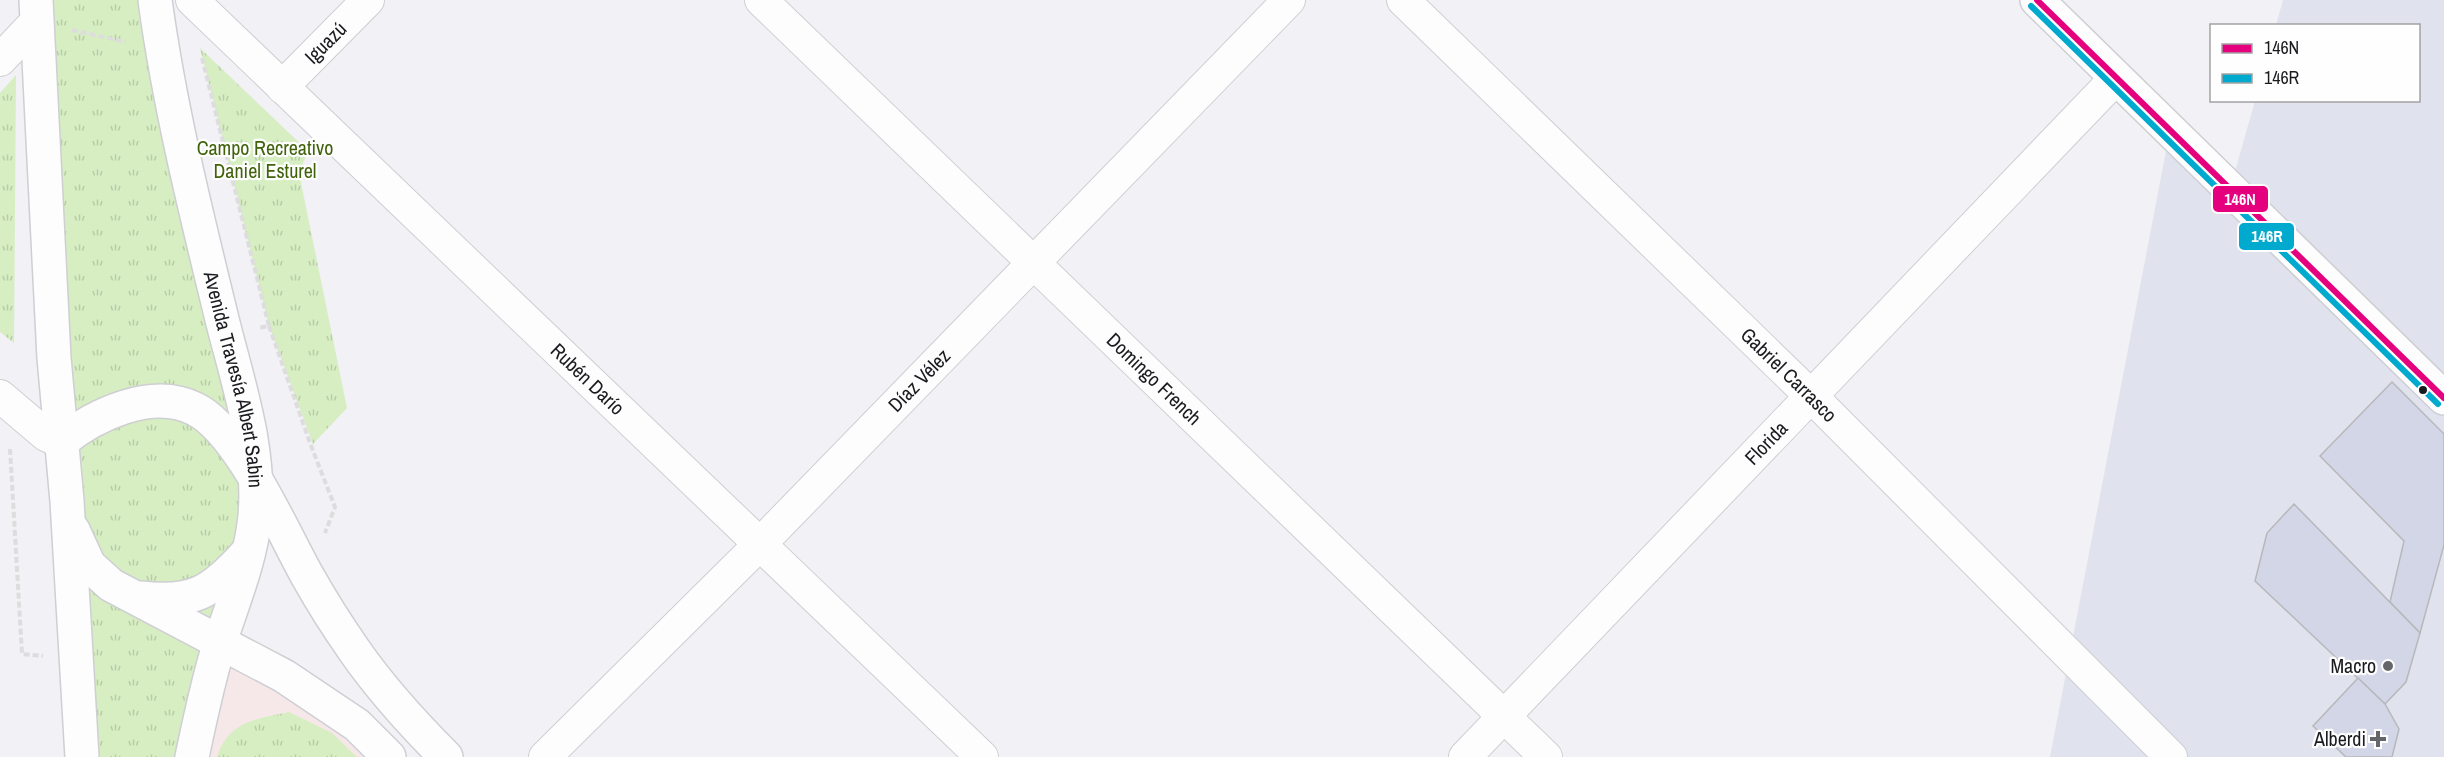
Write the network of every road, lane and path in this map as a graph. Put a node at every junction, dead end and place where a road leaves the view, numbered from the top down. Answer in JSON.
{"nodes":[{"id":1,"x":155,"y":0,"type":"edge"},
{"id":2,"x":192,"y":0,"type":"edge"},
{"id":3,"x":368,"y":0,"type":"edge"},
{"id":4,"x":761,"y":0,"type":"edge"},
{"id":5,"x":1289,"y":0,"type":"edge"},
{"id":6,"x":1403,"y":0,"type":"edge"},
{"id":7,"x":2037,"y":0,"type":"edge"},
{"id":8,"x":36,"y":11,"type":"edge"},
{"id":9,"x":162,"y":50,"type":"junction"},
{"id":10,"x":0,"y":60,"type":"edge"},
{"id":11,"x":2116,"y":78,"type":"junction"},
{"id":12,"x":282,"y":87,"type":"junction"},
{"id":13,"x":1034,"y":263,"type":"junction"},
{"id":14,"x":269,"y":326,"type":"junction"},
{"id":15,"x":227,"y":334,"type":"junction"},
{"id":16,"x":1811,"y":396,"type":"junction"},
{"id":17,"x":2444,"y":398,"type":"edge"},
{"id":18,"x":4,"y":400,"type":"edge"},
{"id":19,"x":61,"y":442,"type":"junction"},
{"id":20,"x":255,"y":481,"type":"junction"},
{"id":21,"x":68,"y":510,"type":"junction"},
{"id":22,"x":760,"y":544,"type":"junction"},
{"id":23,"x":246,"y":554,"type":"junction"},
{"id":24,"x":309,"y":580,"type":"junction"},
{"id":25,"x":139,"y":598,"type":"junction"},
{"id":26,"x":219,"y":644,"type":"junction"},
{"id":27,"x":74,"y":659,"type":"junction"},
{"id":28,"x":1504,"y":717,"type":"junction"},
{"id":29,"x":82,"y":757,"type":"edge"},
{"id":30,"x":192,"y":757,"type":"edge"},
{"id":31,"x":389,"y":757,"type":"edge"},
{"id":32,"x":446,"y":757,"type":"edge"},
{"id":33,"x":545,"y":757,"type":"edge"},
{"id":34,"x":982,"y":757,"type":"edge"},
{"id":35,"x":1465,"y":757,"type":"edge"},
{"id":36,"x":1546,"y":757,"type":"edge"},
{"id":37,"x":2171,"y":757,"type":"edge"}],
"edges":[{"from":1,"to":9,"type":"main road","name":"Avenida Travesía Albert Sabin"},
{"from":2,"to":12,"type":"street","name":"Rubén Darío"},
{"from":3,"to":12,"type":"street","name":"Iguazú"},
{"from":4,"to":13,"type":"street","name":"Domingo French"},
{"from":5,"to":13,"type":"street","name":"Díaz Vélez"},
{"from":6,"to":16,"type":"street","name":"Gabriel Carrasco"},
{"from":7,"to":11,"type":"main road"},
{"from":8,"to":9,"type":"path"},
{"from":8,"to":10,"type":"street"},
{"from":8,"to":19,"type":"main road"},
{"from":9,"to":14,"type":"path"},
{"from":9,"to":15,"type":"main road","name":"Avenida Travesía Albert Sabin"},
{"from":11,"to":16,"type":"street","name":"Florida"},
{"from":11,"to":17,"type":"main road"},
{"from":12,"to":22,"type":"street","name":"Rubén Darío"},
{"from":13,"to":22,"type":"street","name":"Díaz Vélez"},
{"from":13,"to":28,"type":"street","name":"Domingo French"},
{"from":14,"to":15,"type":"path"},
{"from":14,"to":24,"type":"path"},
{"from":15,"to":20,"type":"main road","name":"Avenida Travesía Albert Sabin"},
{"from":16,"to":28,"type":"street","name":"Florida"},
{"from":16,"to":37,"type":"street","name":"Gabriel Carrasco"},
{"from":18,"to":19,"type":"street"},
{"from":18,"to":27,"type":"path"},
{"from":19,"to":20,"type":"main road"},
{"from":19,"to":21,"type":"main road"},
{"from":20,"to":23,"type":"main road","name":"Avenida Travesía Albert Sabin"},
{"from":20,"to":24,"type":"main road"},
{"from":21,"to":25,"type":"main road"},
{"from":21,"to":27,"type":"main road"},
{"from":22,"to":33,"type":"street","name":"Díaz Vélez"},
{"from":22,"to":34,"type":"street","name":"Rubén Darío"},
{"from":23,"to":25,"type":"main road"},
{"from":23,"to":26,"type":"main road","name":"Avenida Travesía Albert Sabin"},
{"from":24,"to":32,"type":"main road"},
{"from":25,"to":26,"type":"main road"},
{"from":26,"to":30,"type":"main road","name":"Avenida Travesía Albert Sabin"},
{"from":26,"to":31,"type":"main road"},
{"from":27,"to":29,"type":"main road"},
{"from":28,"to":35,"type":"street","name":"Florida"},
{"from":28,"to":36,"type":"street","name":"Domingo French"}]}
